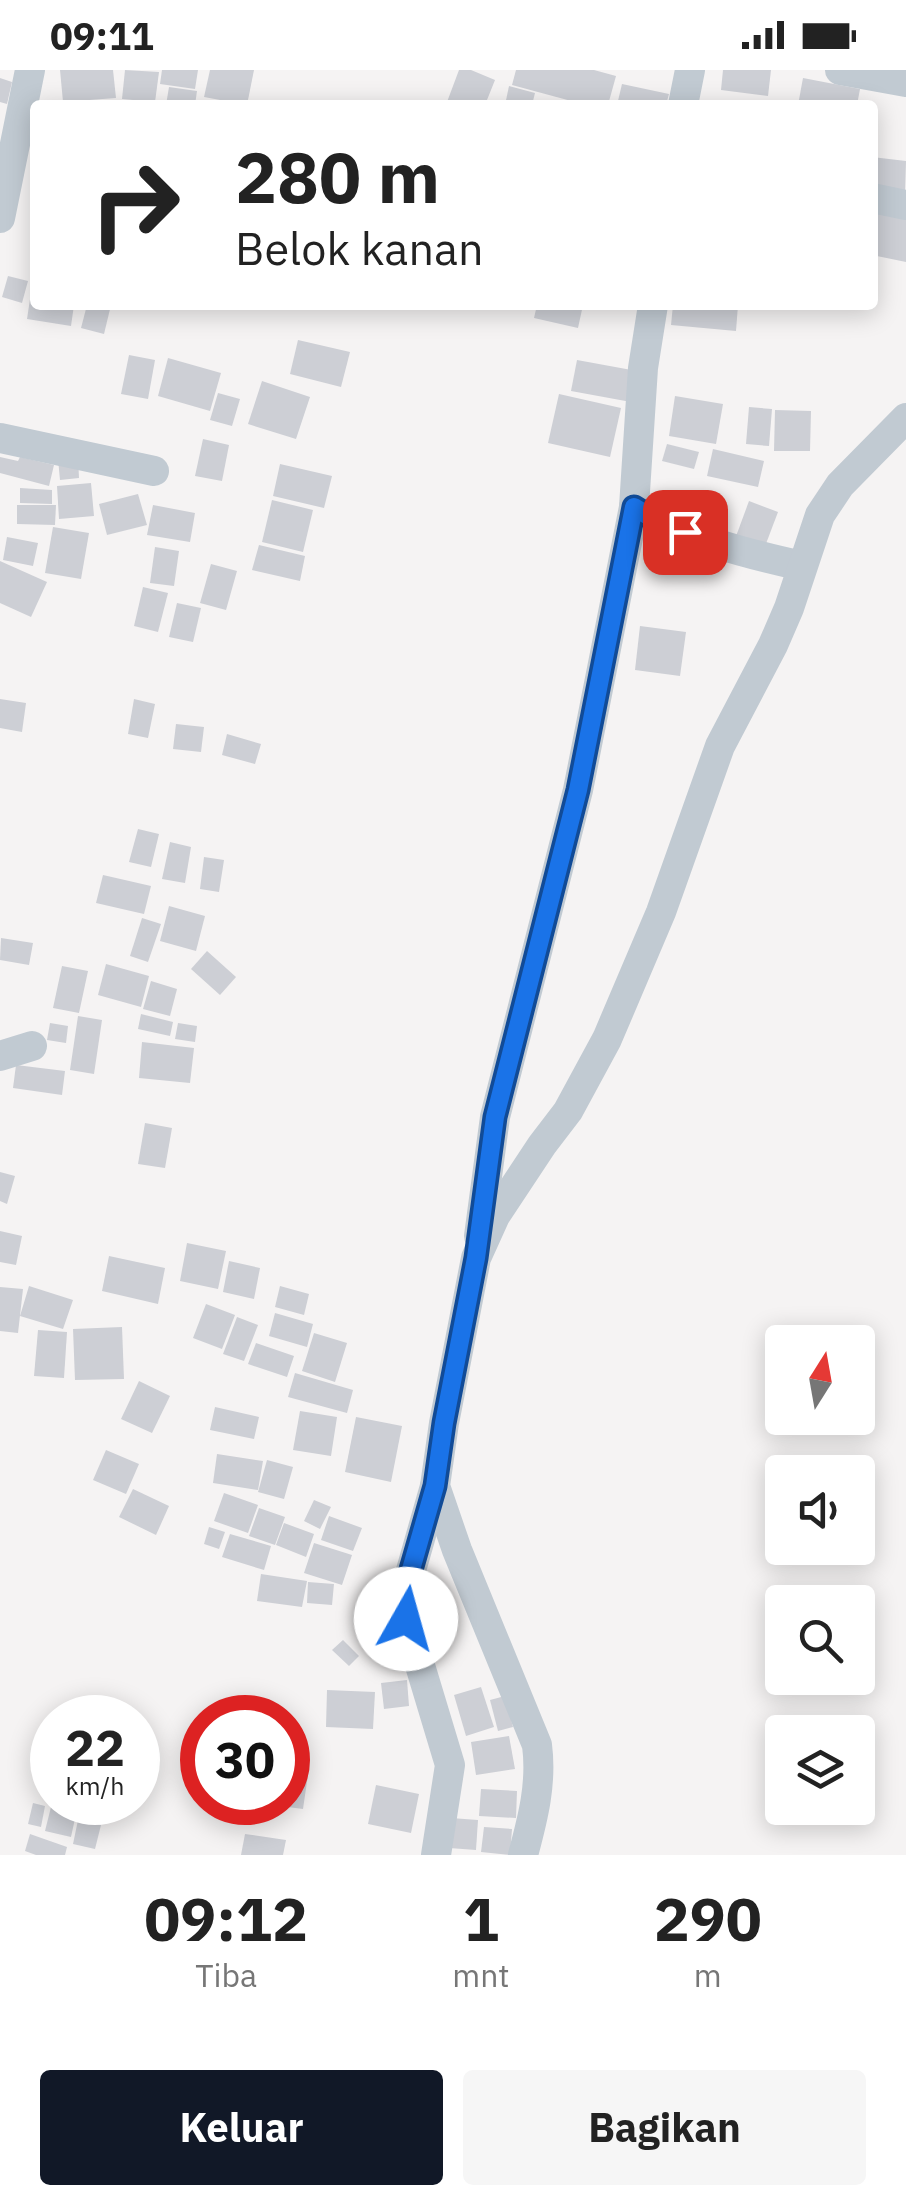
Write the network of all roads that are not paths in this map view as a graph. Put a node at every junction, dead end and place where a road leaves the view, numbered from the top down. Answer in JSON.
{"nodes":[{"id":1,"x":30,"y":70,"type":"edge"},
{"id":2,"x":690,"y":70,"type":"edge"},
{"id":3,"x":840,"y":70,"type":"edge"},
{"id":4,"x":906,"y":82,"type":"edge"},
{"id":5,"x":684,"y":100,"type":"edge"},
{"id":6,"x":878,"y":199,"type":"edge"},
{"id":7,"x":906,"y":205,"type":"edge"},
{"id":8,"x":0,"y":218,"type":"edge"},
{"id":9,"x":652,"y":310,"type":"edge"},
{"id":10,"x":906,"y":418,"type":"edge"},
{"id":11,"x":0,"y":438,"type":"edge"},
{"id":12,"x":154,"y":471,"type":"dead end"},
{"id":13,"x":634,"y":507,"type":"junction"},
{"id":14,"x":802,"y":566,"type":"junction"},
{"id":15,"x":32,"y":1046,"type":"dead end"},
{"id":16,"x":0,"y":1056,"type":"edge"},
{"id":17,"x":476,"y":1258,"type":"junction"},
{"id":18,"x":435,"y":1486,"type":"junction"},
{"id":19,"x":436,"y":1855,"type":"edge"},
{"id":20,"x":523,"y":1855,"type":"edge"}],
"edges":[{"from":1,"to":8,"type":"street"},
{"from":2,"to":5,"type":"street"},
{"from":3,"to":4,"type":"street"},
{"from":6,"to":7,"type":"street"},
{"from":9,"to":13,"type":"street"},
{"from":10,"to":14,"type":"street"},
{"from":11,"to":12,"type":"street"},
{"from":13,"to":14,"type":"street"},
{"from":13,"to":17,"type":"street"},
{"from":14,"to":17,"type":"street"},
{"from":15,"to":16,"type":"street"},
{"from":17,"to":18,"type":"street"},
{"from":18,"to":19,"type":"street"},
{"from":18,"to":20,"type":"street"}]}
